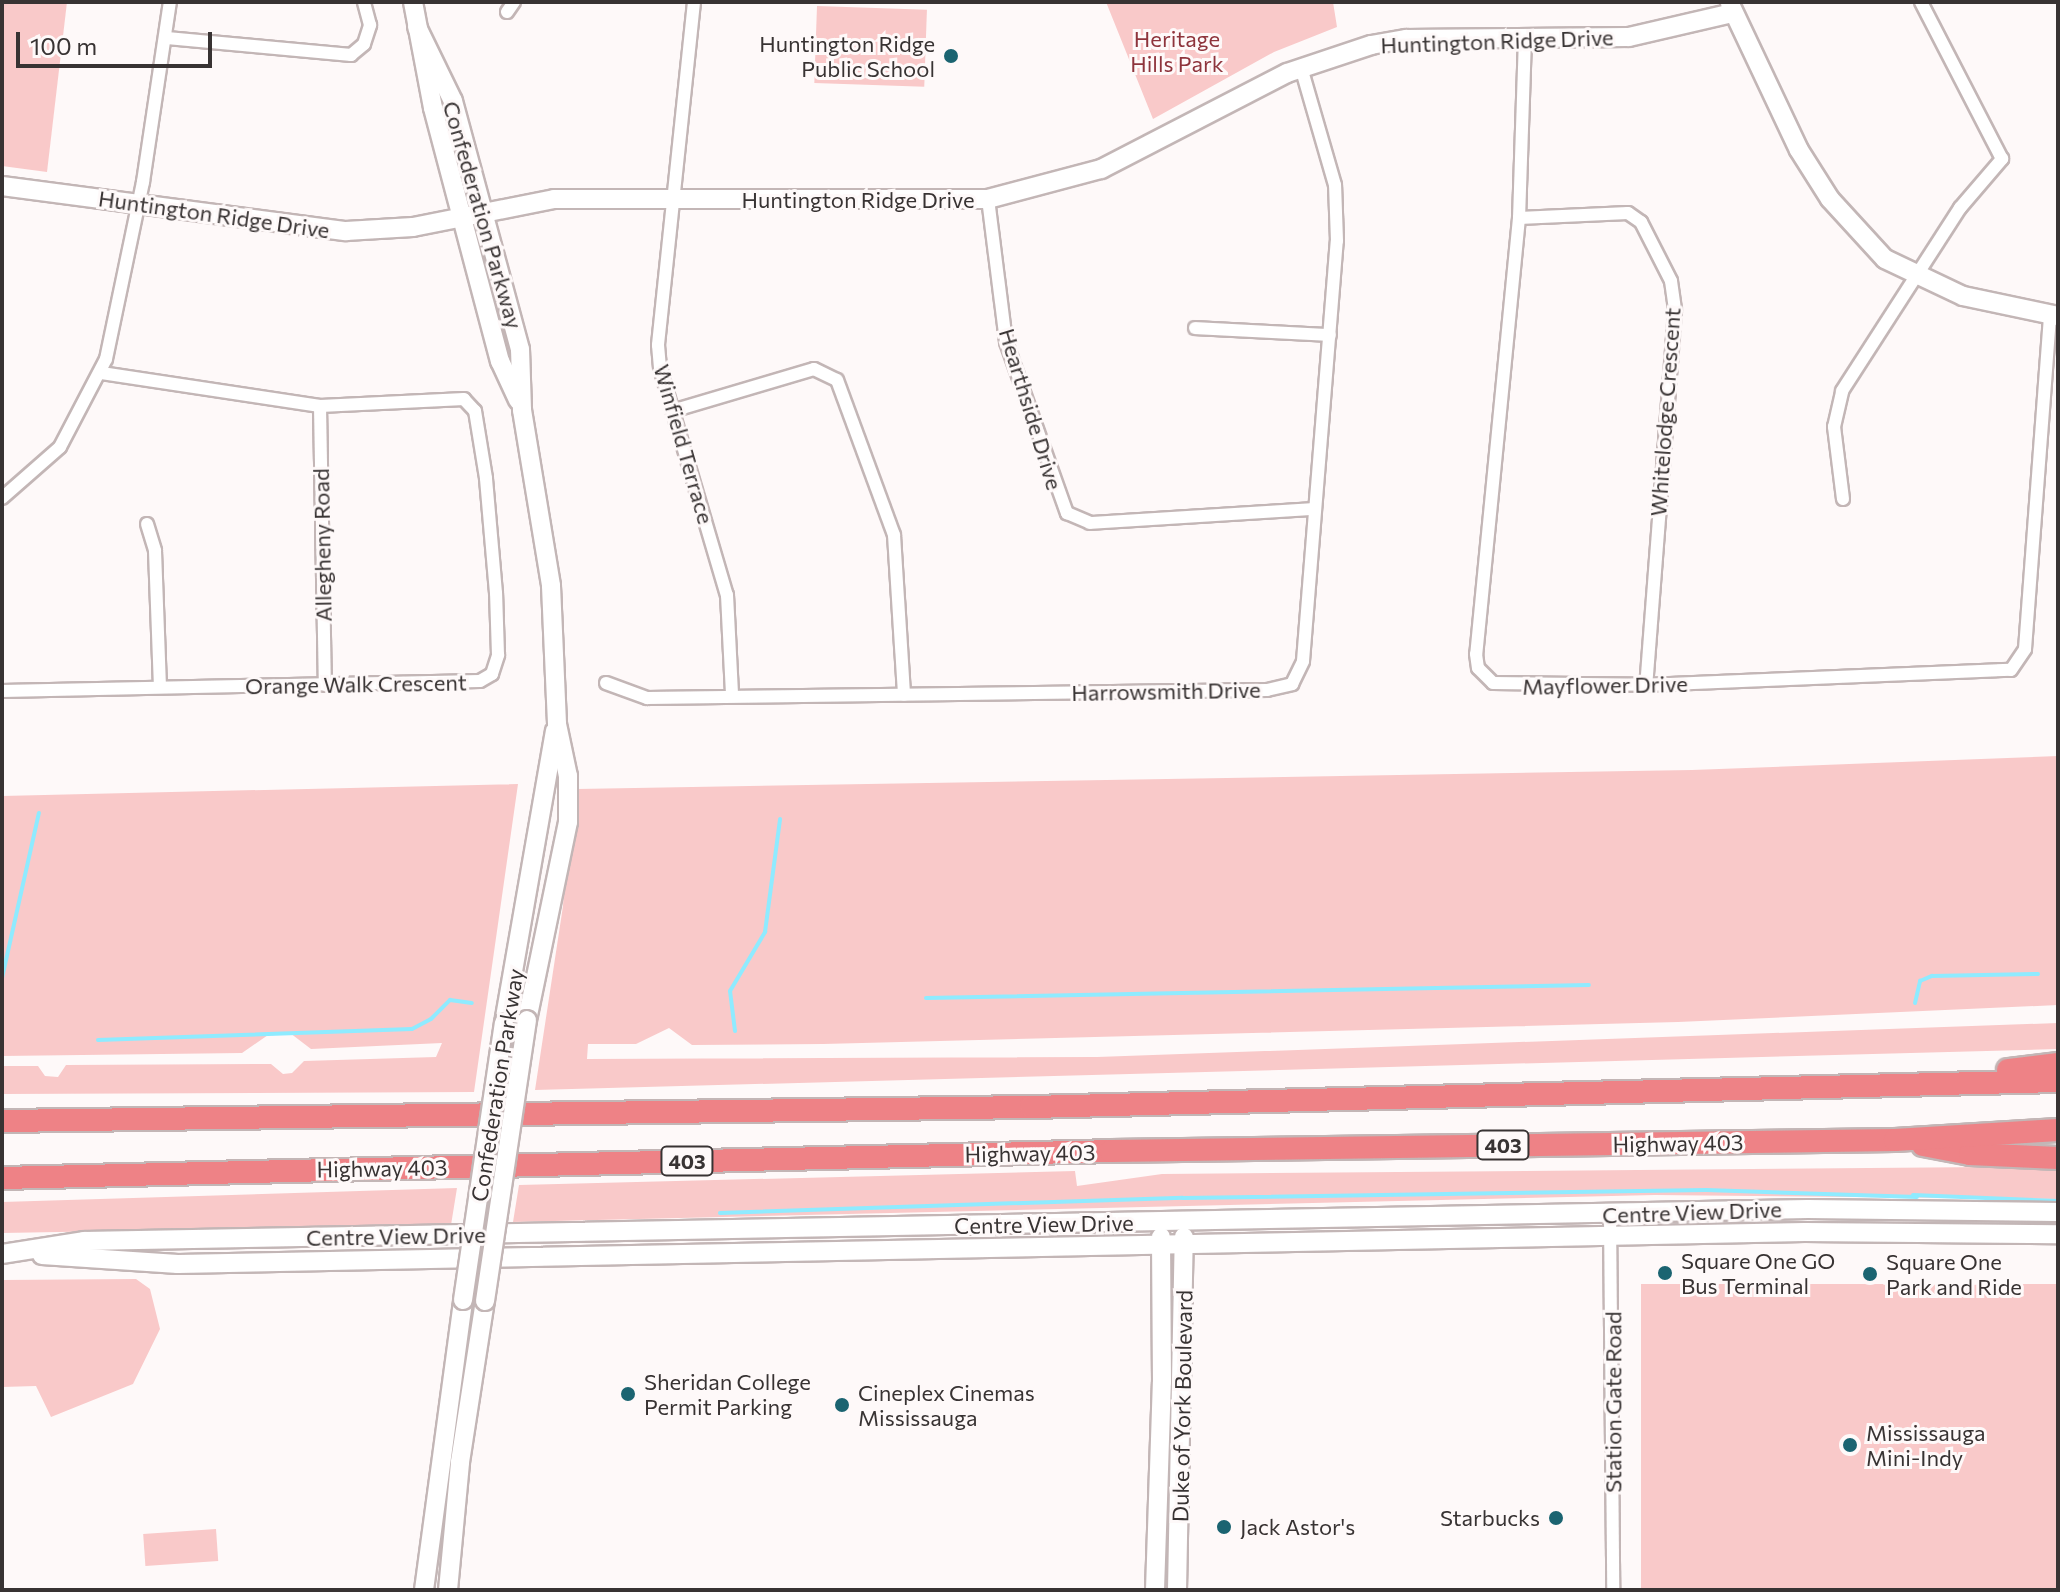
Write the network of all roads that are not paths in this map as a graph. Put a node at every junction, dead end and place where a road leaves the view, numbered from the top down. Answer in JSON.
{"nodes":[{"id":1,"x":170,"y":2,"type":"edge"},
{"id":2,"x":364,"y":2,"type":"edge"},
{"id":3,"x":413,"y":2,"type":"edge"},
{"id":4,"x":694,"y":2,"type":"edge"},
{"id":5,"x":1921,"y":2,"type":"edge"},
{"id":6,"x":1731,"y":8,"type":"edge"},
{"id":7,"x":417,"y":27,"type":"junction"},
{"id":8,"x":167,"y":38,"type":"junction"},
{"id":9,"x":1525,"y":38,"type":"junction"},
{"id":10,"x":1301,"y":67,"type":"junction"},
{"id":11,"x":2,"y":186,"type":"edge"},
{"id":12,"x":988,"y":199,"type":"junction"},
{"id":13,"x":672,"y":201,"type":"junction"},
{"id":14,"x":137,"y":202,"type":"junction"},
{"id":15,"x":484,"y":211,"type":"junction"},
{"id":16,"x":462,"y":216,"type":"junction"},
{"id":17,"x":1519,"y":218,"type":"junction"},
{"id":18,"x":1914,"y":276,"type":"junction"},
{"id":19,"x":2054,"y":316,"type":"edge"},
{"id":20,"x":1195,"y":328,"type":"dead end"},
{"id":21,"x":1330,"y":335,"type":"junction"},
{"id":22,"x":101,"y":373,"type":"junction"},
{"id":23,"x":320,"y":406,"type":"junction"},
{"id":24,"x":522,"y":410,"type":"junction"},
{"id":25,"x":672,"y":411,"type":"junction"},
{"id":26,"x":2,"y":498,"type":"edge"},
{"id":27,"x":1843,"y":499,"type":"dead end"},
{"id":28,"x":1313,"y":509,"type":"junction"},
{"id":29,"x":147,"y":524,"type":"dead end"},
{"id":30,"x":606,"y":683,"type":"dead end"},
{"id":31,"x":325,"y":685,"type":"junction"},
{"id":32,"x":1646,"y":685,"type":"junction"},
{"id":33,"x":160,"y":687,"type":"junction"},
{"id":34,"x":2,"y":691,"type":"edge"},
{"id":35,"x":732,"y":693,"type":"junction"},
{"id":36,"x":904,"y":695,"type":"junction"},
{"id":37,"x":557,"y":724,"type":"junction"},
{"id":38,"x":2058,"y":1064,"type":"edge"},
{"id":39,"x":2058,"y":1081,"type":"edge"},
{"id":40,"x":1946,"y":1082,"type":"junction"},
{"id":41,"x":2,"y":1120,"type":"edge"},
{"id":42,"x":2058,"y":1130,"type":"edge"},
{"id":43,"x":1895,"y":1140,"type":"junction"},
{"id":44,"x":2058,"y":1158,"type":"edge"},
{"id":45,"x":2,"y":1178,"type":"edge"},
{"id":46,"x":2058,"y":1212,"type":"edge"},
{"id":47,"x":1610,"y":1215,"type":"junction"},
{"id":48,"x":1160,"y":1222,"type":"junction"},
{"id":49,"x":1183,"y":1222,"type":"junction"},
{"id":50,"x":2058,"y":1234,"type":"edge"},
{"id":51,"x":1612,"y":1239,"type":"junction"},
{"id":52,"x":1184,"y":1247,"type":"junction"},
{"id":53,"x":1161,"y":1248,"type":"junction"},
{"id":54,"x":31,"y":1253,"type":"junction"},
{"id":55,"x":2,"y":1254,"type":"edge"},
{"id":56,"x":424,"y":1590,"type":"edge"},
{"id":57,"x":448,"y":1590,"type":"edge"},
{"id":58,"x":1155,"y":1590,"type":"edge"},
{"id":59,"x":1177,"y":1590,"type":"edge"},
{"id":60,"x":1613,"y":1590,"type":"edge"}],
"edges":[{"from":1,"to":8,"type":"street"},
{"from":2,"to":8,"type":"street"},
{"from":3,"to":7,"type":"street","name":"Confederation Parkway"},
{"from":4,"to":13,"type":"street","name":"Winfield Terrace"},
{"from":5,"to":18,"type":"street"},
{"from":6,"to":9,"type":"street","name":"Huntington Ridge Drive"},
{"from":6,"to":18,"type":"street"},
{"from":7,"to":15,"type":"street","name":"Confederation Parkway"},
{"from":7,"to":16,"type":"street","name":"Confederation Parkway"},
{"from":8,"to":14,"type":"street"},
{"from":9,"to":10,"type":"street","name":"Huntington Ridge Drive"},
{"from":9,"to":17,"type":"street","name":"Mayflower Drive"},
{"from":10,"to":12,"type":"street","name":"Huntington Ridge Drive"},
{"from":10,"to":21,"type":"street","name":"Harrowsmith Drive"},
{"from":11,"to":14,"type":"street","name":"Huntington Ridge Drive"},
{"from":12,"to":13,"type":"street","name":"Huntington Ridge Drive"},
{"from":12,"to":28,"type":"street","name":"Hearthside Drive"},
{"from":13,"to":15,"type":"street","name":"Huntington Ridge Drive"},
{"from":13,"to":25,"type":"street","name":"Winfield Terrace"},
{"from":14,"to":16,"type":"street","name":"Huntington Ridge Drive"},
{"from":14,"to":22,"type":"street"},
{"from":15,"to":16,"type":"street","name":"Huntington Ridge Drive"},
{"from":15,"to":24,"type":"street","name":"Confederation Parkway"},
{"from":16,"to":24,"type":"street","name":"Confederation Parkway"},
{"from":17,"to":32,"type":"street","name":"Whitelodge Crescent"},
{"from":17,"to":32,"type":"street","name":"Mayflower Drive"},
{"from":18,"to":19,"type":"street"},
{"from":18,"to":27,"type":"street"},
{"from":19,"to":32,"type":"street","name":"Mayflower Drive"},
{"from":20,"to":21,"type":"street"},
{"from":21,"to":28,"type":"street","name":"Harrowsmith Drive"},
{"from":22,"to":23,"type":"street","name":"Orange Walk Crescent"},
{"from":22,"to":26,"type":"street"},
{"from":23,"to":31,"type":"street","name":"Allegheny Road"},
{"from":23,"to":31,"type":"street","name":"Orange Walk Crescent"},
{"from":24,"to":37,"type":"street","name":"Confederation Parkway"},
{"from":25,"to":35,"type":"street","name":"Winfield Terrace"},
{"from":25,"to":36,"type":"street"},
{"from":28,"to":36,"type":"street","name":"Harrowsmith Drive"},
{"from":29,"to":33,"type":"street"},
{"from":30,"to":35,"type":"street","name":"Harrowsmith Drive"},
{"from":31,"to":33,"type":"street","name":"Orange Walk Crescent"},
{"from":33,"to":34,"type":"street","name":"Orange Walk Crescent"},
{"from":35,"to":36,"type":"street","name":"Harrowsmith Drive"},
{"from":37,"to":56,"type":"street","name":"Confederation Parkway","bridge":true},
{"from":37,"to":57,"type":"street","name":"Confederation Parkway","bridge":true},
{"from":38,"to":40,"type":"highway"},
{"from":39,"to":40,"type":"highway","name":"Highway 403","number":"403"},
{"from":40,"to":41,"type":"highway","name":"Highway 403","number":"403"},
{"from":42,"to":43,"type":"highway","name":"Highway 403","number":"403"},
{"from":43,"to":44,"type":"highway"},
{"from":43,"to":45,"type":"highway","name":"Highway 403","number":"403"},
{"from":46,"to":47,"type":"street","name":"Centre View Drive"},
{"from":47,"to":49,"type":"street","name":"Centre View Drive"},
{"from":47,"to":51,"type":"street","name":"Station Gate Road"},
{"from":48,"to":49,"type":"street","name":"Centre View Drive"},
{"from":48,"to":53,"type":"street","name":"Duke of York Boulevard"},
{"from":48,"to":54,"type":"street","name":"Centre View Drive"},
{"from":49,"to":52,"type":"street","name":"Duke of York Boulevard"},
{"from":50,"to":51,"type":"street","name":"Centre View Drive"},
{"from":51,"to":52,"type":"street","name":"Centre View Drive"},
{"from":51,"to":60,"type":"street","name":"Station Gate Road"},
{"from":52,"to":53,"type":"street","name":"Centre View Drive"},
{"from":52,"to":59,"type":"street","name":"Duke of York Boulevard"},
{"from":53,"to":54,"type":"street","name":"Centre View Drive"},
{"from":53,"to":58,"type":"street","name":"Duke of York Boulevard"},
{"from":54,"to":55,"type":"street","name":"Centre View Drive"}]}
